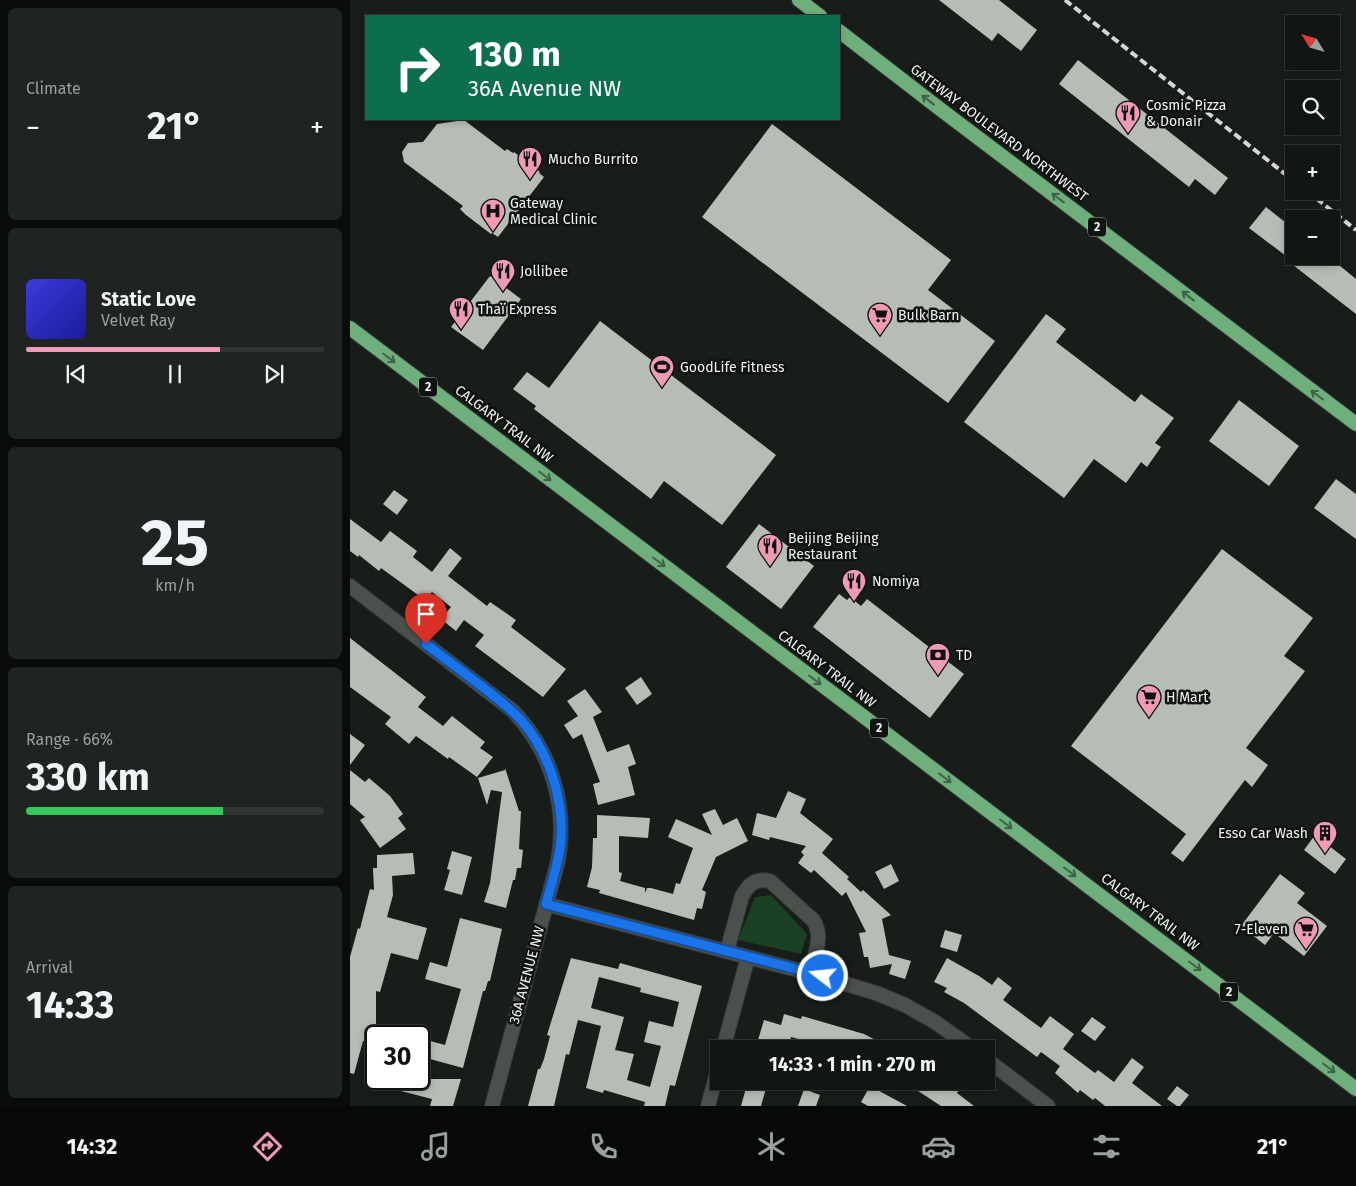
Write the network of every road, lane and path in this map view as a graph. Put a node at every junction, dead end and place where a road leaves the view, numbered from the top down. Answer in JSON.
{"nodes":[{"id":1,"x":802,"y":2,"type":"edge"},
{"id":2,"x":819,"y":15,"type":"edge"},
{"id":3,"x":840,"y":32,"type":"edge"},
{"id":4,"x":350,"y":328,"type":"edge"},
{"id":5,"x":1356,"y":424,"type":"edge"},
{"id":6,"x":350,"y":586,"type":"edge"},
{"id":7,"x":546,"y":904,"type":"junction"},
{"id":8,"x":728,"y":951,"type":"junction"},
{"id":9,"x":748,"y":956,"type":"junction"},
{"id":10,"x":809,"y":972,"type":"junction"},
{"id":11,"x":725,"y":1040,"type":"edge"},
{"id":12,"x":960,"y":1040,"type":"edge"},
{"id":13,"x":995,"y":1066,"type":"edge"},
{"id":14,"x":1356,"y":1088,"type":"edge"},
{"id":15,"x":712,"y":1090,"type":"edge"},
{"id":16,"x":492,"y":1106,"type":"edge"},
{"id":17,"x":708,"y":1106,"type":"edge"},
{"id":18,"x":1048,"y":1106,"type":"edge"}],
"edges":[{"from":1,"to":2,"type":"highway"},
{"from":5,"to":3,"type":"highway","name":"GATEWAY BOULEVARD NORTHWEST","number":"2","one_way":true},
{"from":4,"to":14,"type":"highway","name":"CALGARY TRAIL NW","number":"2","one_way":true},
{"from":6,"to":7,"type":"street","name":"36A AVENUE NW"},
{"from":7,"to":8,"type":"street"},
{"from":7,"to":16,"type":"street","name":"36A AVENUE NW"},
{"from":8,"to":9,"type":"street"},
{"from":8,"to":10,"type":"street"},
{"from":9,"to":10,"type":"street"},
{"from":9,"to":11,"type":"street"},
{"from":10,"to":12,"type":"street"},
{"from":13,"to":18,"type":"street"},
{"from":15,"to":17,"type":"street"}]}
